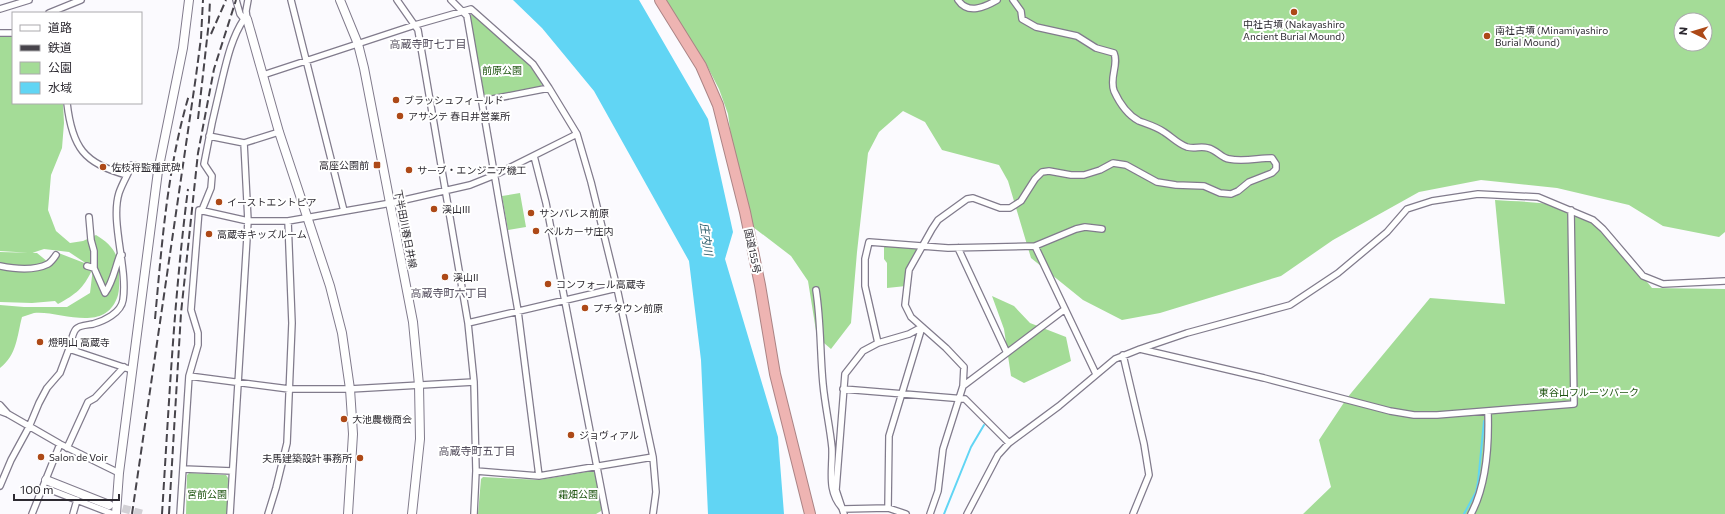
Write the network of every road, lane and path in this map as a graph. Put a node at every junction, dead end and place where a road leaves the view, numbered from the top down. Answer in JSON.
{"nodes":[{"id":1,"x":29,"y":0,"type":"edge"},
{"id":2,"x":81,"y":0,"type":"edge"},
{"id":3,"x":189,"y":0,"type":"edge"},
{"id":4,"x":236,"y":0,"type":"edge"},
{"id":5,"x":248,"y":0,"type":"edge"},
{"id":6,"x":291,"y":0,"type":"edge"},
{"id":7,"x":340,"y":0,"type":"edge"},
{"id":8,"x":397,"y":0,"type":"edge"},
{"id":9,"x":451,"y":0,"type":"edge"},
{"id":10,"x":660,"y":0,"type":"edge"},
{"id":11,"x":958,"y":0,"type":"edge"},
{"id":12,"x":997,"y":0,"type":"edge"},
{"id":13,"x":1013,"y":0,"type":"edge"},
{"id":14,"x":0,"y":9,"type":"edge"},
{"id":15,"x":462,"y":11,"type":"junction"},
{"id":16,"x":51,"y":12,"type":"edge"},
{"id":17,"x":246,"y":19,"type":"junction"},
{"id":18,"x":415,"y":25,"type":"junction"},
{"id":19,"x":12,"y":33,"type":"edge"},
{"id":20,"x":0,"y":34,"type":"edge"},
{"id":21,"x":358,"y":44,"type":"junction"},
{"id":22,"x":307,"y":60,"type":"junction"},
{"id":23,"x":263,"y":75,"type":"junction"},
{"id":24,"x":549,"y":88,"type":"junction"},
{"id":25,"x":482,"y":101,"type":"junction"},
{"id":26,"x":67,"y":104,"type":"edge"},
{"id":27,"x":279,"y":132,"type":"junction"},
{"id":28,"x":577,"y":134,"type":"junction"},
{"id":29,"x":209,"y":136,"type":"junction"},
{"id":30,"x":244,"y":143,"type":"junction"},
{"id":31,"x":534,"y":156,"type":"junction"},
{"id":32,"x":158,"y":171,"type":"junction"},
{"id":33,"x":127,"y":175,"type":"junction"},
{"id":34,"x":495,"y":175,"type":"junction"},
{"id":35,"x":445,"y":192,"type":"junction"},
{"id":36,"x":391,"y":203,"type":"junction"},
{"id":37,"x":202,"y":210,"type":"junction"},
{"id":38,"x":1571,"y":210,"type":"junction"},
{"id":39,"x":344,"y":211,"type":"junction"},
{"id":40,"x":89,"y":217,"type":"dead end"},
{"id":41,"x":307,"y":219,"type":"junction"},
{"id":42,"x":248,"y":221,"type":"junction"},
{"id":43,"x":288,"y":221,"type":"junction"},
{"id":44,"x":1102,"y":229,"type":"dead end"},
{"id":45,"x":921,"y":246,"type":"junction"},
{"id":46,"x":1035,"y":246,"type":"junction"},
{"id":47,"x":958,"y":248,"type":"junction"},
{"id":48,"x":122,"y":254,"type":"junction"},
{"id":49,"x":56,"y":255,"type":"dead end"},
{"id":50,"x":0,"y":266,"type":"edge"},
{"id":51,"x":87,"y":266,"type":"dead end"},
{"id":52,"x":94,"y":268,"type":"junction"},
{"id":53,"x":1725,"y":281,"type":"edge"},
{"id":54,"x":617,"y":288,"type":"junction"},
{"id":55,"x":816,"y":290,"type":"dead end"},
{"id":56,"x":565,"y":301,"type":"junction"},
{"id":57,"x":1065,"y":309,"type":"junction"},
{"id":58,"x":518,"y":311,"type":"junction"},
{"id":59,"x":468,"y":324,"type":"junction"},
{"id":60,"x":922,"y":327,"type":"junction"},
{"id":61,"x":878,"y":343,"type":"junction"},
{"id":62,"x":69,"y":349,"type":"junction"},
{"id":63,"x":1140,"y":349,"type":"junction"},
{"id":64,"x":1007,"y":353,"type":"junction"},
{"id":65,"x":1123,"y":355,"type":"junction"},
{"id":66,"x":128,"y":368,"type":"junction"},
{"id":67,"x":1096,"y":374,"type":"junction"},
{"id":68,"x":189,"y":376,"type":"junction"},
{"id":69,"x":238,"y":382,"type":"junction"},
{"id":70,"x":474,"y":382,"type":"junction"},
{"id":71,"x":419,"y":385,"type":"junction"},
{"id":72,"x":963,"y":386,"type":"junction"},
{"id":73,"x":289,"y":389,"type":"junction"},
{"id":74,"x":350,"y":389,"type":"junction"},
{"id":75,"x":843,"y":389,"type":"junction"},
{"id":76,"x":902,"y":395,"type":"junction"},
{"id":77,"x":960,"y":397,"type":"junction"},
{"id":78,"x":0,"y":405,"type":"edge"},
{"id":79,"x":0,"y":412,"type":"edge"},
{"id":80,"x":1488,"y":412,"type":"junction"},
{"id":81,"x":8,"y":414,"type":"junction"},
{"id":82,"x":29,"y":427,"type":"junction"},
{"id":83,"x":1009,"y":443,"type":"junction"},
{"id":84,"x":60,"y":444,"type":"junction"},
{"id":85,"x":67,"y":448,"type":"junction"},
{"id":86,"x":653,"y":457,"type":"junction"},
{"id":87,"x":597,"y":466,"type":"junction"},
{"id":88,"x":183,"y":469,"type":"junction"},
{"id":89,"x":232,"y":471,"type":"junction"},
{"id":90,"x":476,"y":471,"type":"junction"},
{"id":91,"x":119,"y":473,"type":"junction"},
{"id":92,"x":539,"y":476,"type":"junction"},
{"id":93,"x":44,"y":484,"type":"junction"},
{"id":94,"x":0,"y":486,"type":"edge"},
{"id":95,"x":77,"y":500,"type":"junction"},
{"id":96,"x":109,"y":505,"type":"tunnel mouth"},
{"id":97,"x":888,"y":508,"type":"junction"},
{"id":98,"x":844,"y":511,"type":"edge"},
{"id":99,"x":605,"y":513,"type":"edge"},
{"id":100,"x":32,"y":514,"type":"edge"},
{"id":101,"x":73,"y":514,"type":"edge"},
{"id":102,"x":115,"y":514,"type":"edge"},
{"id":103,"x":180,"y":514,"type":"edge"},
{"id":104,"x":230,"y":514,"type":"edge"},
{"id":105,"x":268,"y":514,"type":"edge"},
{"id":106,"x":348,"y":514,"type":"edge"},
{"id":107,"x":412,"y":514,"type":"edge"},
{"id":108,"x":474,"y":514,"type":"edge"},
{"id":109,"x":653,"y":514,"type":"edge"},
{"id":110,"x":810,"y":514,"type":"edge"},
{"id":111,"x":906,"y":514,"type":"edge"},
{"id":112,"x":930,"y":514,"type":"edge"},
{"id":113,"x":967,"y":514,"type":"edge"},
{"id":114,"x":1133,"y":514,"type":"edge"},
{"id":115,"x":1471,"y":514,"type":"edge"}],
"edges":[{"from":1,"to":14,"type":"street"},
{"from":2,"to":16,"type":"street"},
{"from":3,"to":32,"type":"street"},
{"from":4,"to":17,"type":"street"},
{"from":5,"to":17,"type":"street"},
{"from":6,"to":22,"type":"street"},
{"from":7,"to":21,"type":"street","name":"下半田川春日井線"},
{"from":8,"to":18,"type":"street"},
{"from":9,"to":15,"type":"street"},
{"from":10,"to":110,"type":"highway","name":"国道155号"},
{"from":11,"to":12,"type":"street"},
{"from":13,"to":45,"type":"street"},
{"from":15,"to":18,"type":"street"},
{"from":15,"to":24,"type":"street"},
{"from":15,"to":25,"type":"street"},
{"from":17,"to":23,"type":"street"},
{"from":17,"to":29,"type":"street"},
{"from":18,"to":21,"type":"street"},
{"from":18,"to":35,"type":"street"},
{"from":19,"to":20,"type":"street"},
{"from":21,"to":22,"type":"street"},
{"from":21,"to":36,"type":"street","name":"下半田川春日井線"},
{"from":22,"to":23,"type":"street"},
{"from":22,"to":39,"type":"street"},
{"from":23,"to":27,"type":"street"},
{"from":24,"to":25,"type":"street"},
{"from":24,"to":28,"type":"street"},
{"from":25,"to":34,"type":"street"},
{"from":26,"to":33,"type":"street"},
{"from":27,"to":30,"type":"street"},
{"from":27,"to":41,"type":"street"},
{"from":28,"to":31,"type":"street"},
{"from":28,"to":54,"type":"street"},
{"from":29,"to":30,"type":"street"},
{"from":29,"to":37,"type":"street"},
{"from":30,"to":42,"type":"street"},
{"from":31,"to":34,"type":"street"},
{"from":31,"to":56,"type":"street"},
{"from":32,"to":33,"type":"street"},
{"from":32,"to":66,"type":"street"},
{"from":33,"to":48,"type":"street"},
{"from":34,"to":35,"type":"street"},
{"from":34,"to":58,"type":"street"},
{"from":35,"to":36,"type":"street"},
{"from":35,"to":59,"type":"street"},
{"from":36,"to":39,"type":"street"},
{"from":36,"to":71,"type":"street","name":"下半田川春日井線"},
{"from":37,"to":42,"type":"street"},
{"from":37,"to":68,"type":"street"},
{"from":38,"to":53,"type":"street"},
{"from":38,"to":63,"type":"street"},
{"from":38,"to":80,"type":"street"},
{"from":39,"to":41,"type":"street"},
{"from":40,"to":52,"type":"street"},
{"from":41,"to":43,"type":"street"},
{"from":41,"to":74,"type":"street"},
{"from":42,"to":43,"type":"street"},
{"from":42,"to":69,"type":"street"},
{"from":43,"to":73,"type":"street"},
{"from":44,"to":46,"type":"street"},
{"from":45,"to":47,"type":"street"},
{"from":45,"to":60,"type":"street"},
{"from":45,"to":61,"type":"street"},
{"from":46,"to":47,"type":"street"},
{"from":46,"to":57,"type":"street"},
{"from":47,"to":64,"type":"street"},
{"from":48,"to":52,"type":"street"},
{"from":48,"to":62,"type":"street"},
{"from":49,"to":50,"type":"street"},
{"from":51,"to":52,"type":"street"},
{"from":54,"to":56,"type":"street"},
{"from":54,"to":86,"type":"street"},
{"from":55,"to":98,"type":"street"},
{"from":56,"to":58,"type":"street"},
{"from":56,"to":87,"type":"street"},
{"from":57,"to":64,"type":"street"},
{"from":57,"to":67,"type":"street"},
{"from":58,"to":59,"type":"street"},
{"from":58,"to":92,"type":"street"},
{"from":59,"to":70,"type":"street"},
{"from":60,"to":61,"type":"street"},
{"from":60,"to":72,"type":"street"},
{"from":60,"to":76,"type":"street"},
{"from":61,"to":75,"type":"street"},
{"from":62,"to":66,"type":"street"},
{"from":62,"to":82,"type":"street"},
{"from":63,"to":65,"type":"street"},
{"from":63,"to":80,"type":"street"},
{"from":64,"to":72,"type":"street"},
{"from":65,"to":67,"type":"street"},
{"from":65,"to":114,"type":"street"},
{"from":66,"to":85,"type":"street"},
{"from":66,"to":91,"type":"street"},
{"from":67,"to":83,"type":"street"},
{"from":68,"to":69,"type":"street"},
{"from":68,"to":88,"type":"street"},
{"from":69,"to":73,"type":"street"},
{"from":69,"to":89,"type":"street"},
{"from":70,"to":71,"type":"street"},
{"from":70,"to":90,"type":"street"},
{"from":71,"to":74,"type":"street"},
{"from":71,"to":107,"type":"street","name":"下半田川春日井線"},
{"from":72,"to":77,"type":"street"},
{"from":73,"to":74,"type":"street"},
{"from":73,"to":105,"type":"street"},
{"from":74,"to":106,"type":"street"},
{"from":75,"to":76,"type":"street"},
{"from":75,"to":98,"type":"street"},
{"from":76,"to":77,"type":"street"},
{"from":76,"to":97,"type":"street"},
{"from":77,"to":83,"type":"street"},
{"from":77,"to":112,"type":"street"},
{"from":78,"to":81,"type":"street"},
{"from":79,"to":81,"type":"street"},
{"from":80,"to":115,"type":"street"},
{"from":81,"to":82,"type":"street"},
{"from":82,"to":84,"type":"street"},
{"from":82,"to":94,"type":"street"},
{"from":83,"to":113,"type":"street"},
{"from":84,"to":85,"type":"street"},
{"from":84,"to":93,"type":"street"},
{"from":85,"to":91,"type":"street"},
{"from":86,"to":87,"type":"street"},
{"from":86,"to":109,"type":"street"},
{"from":87,"to":92,"type":"street"},
{"from":87,"to":99,"type":"street"},
{"from":88,"to":89,"type":"street"},
{"from":88,"to":103,"type":"street"},
{"from":89,"to":104,"type":"street"},
{"from":90,"to":92,"type":"street"},
{"from":90,"to":108,"type":"street"},
{"from":91,"to":102,"type":"street"},
{"from":93,"to":95,"type":"street"},
{"from":93,"to":96,"type":"street"},
{"from":93,"to":100,"type":"street"},
{"from":95,"to":101,"type":"street"},
{"from":95,"to":102,"type":"street"},
{"from":97,"to":98,"type":"street"},
{"from":97,"to":111,"type":"street"}]}
